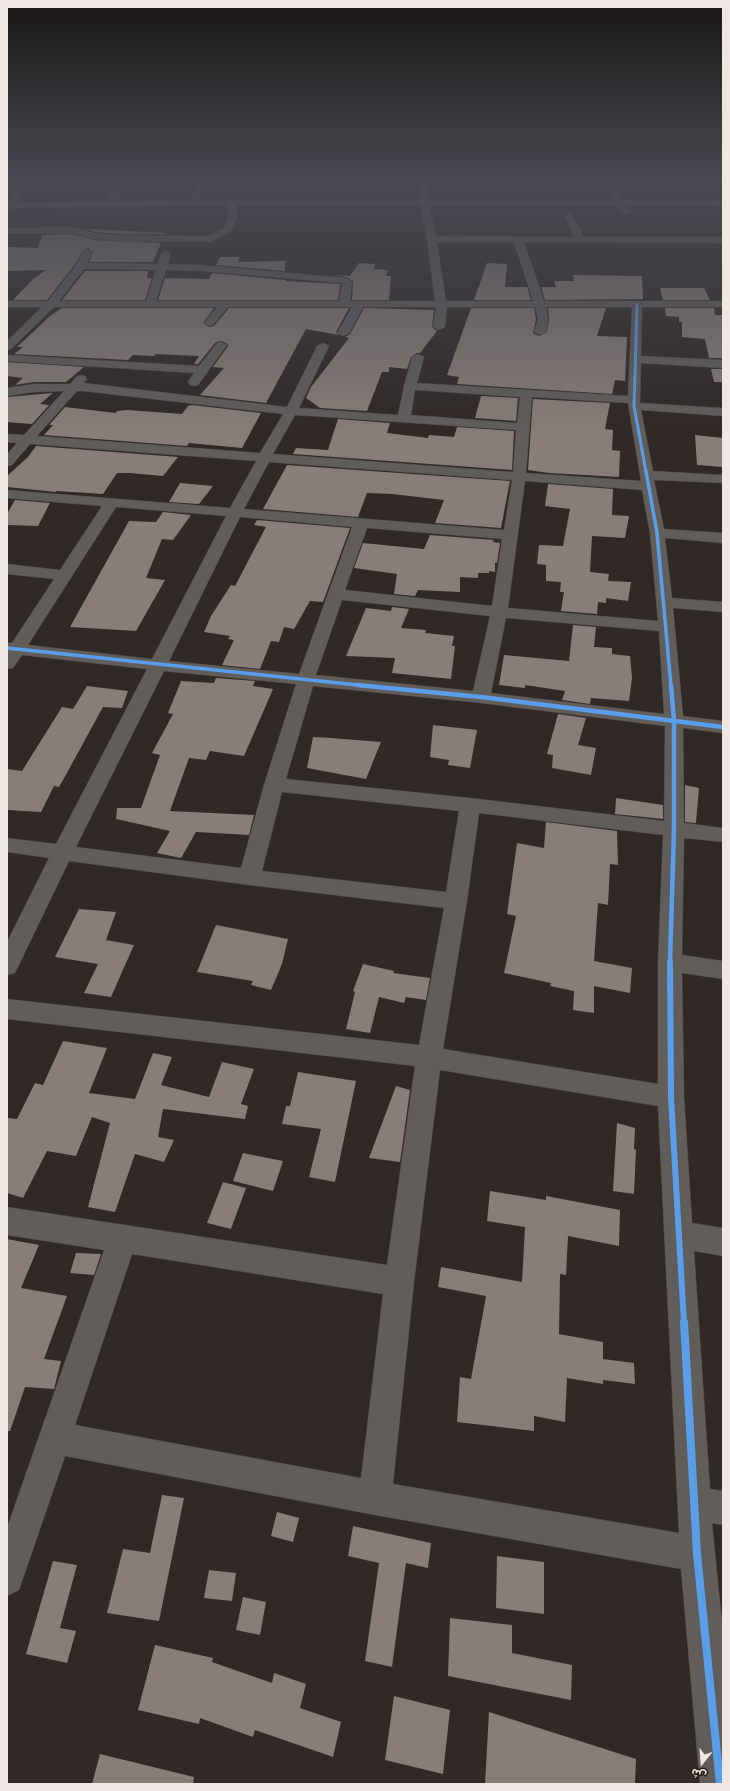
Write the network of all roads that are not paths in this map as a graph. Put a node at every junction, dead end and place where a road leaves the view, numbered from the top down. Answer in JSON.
{"nodes":[{"id":1,"x":436,"y":265,"type":"edge"},
{"id":2,"x":526,"y":265,"type":"edge"},
{"id":3,"x":81,"y":266,"type":"joint"},
{"id":4,"x":162,"y":266,"type":"junction"},
{"id":5,"x":252,"y":272,"type":"junction"},
{"id":6,"x":441,"y":303,"type":"junction"},
{"id":7,"x":539,"y":303,"type":"junction"},
{"id":8,"x":7,"y":304,"type":"edge"},
{"id":9,"x":51,"y":304,"type":"junction"},
{"id":10,"x":150,"y":304,"type":"junction"},
{"id":11,"x":225,"y":304,"type":"junction"},
{"id":12,"x":249,"y":304,"type":"junction"},
{"id":13,"x":344,"y":304,"type":"junction"},
{"id":14,"x":359,"y":304,"type":"junction"},
{"id":15,"x":637,"y":304,"type":"junction"},
{"id":16,"x":723,"y":304,"type":"edge"},
{"id":17,"x":208,"y":323,"type":"dead end"},
{"id":18,"x":439,"y":327,"type":"dead end"},
{"id":19,"x":540,"y":332,"type":"dead end"},
{"id":20,"x":343,"y":333,"type":"dead end"},
{"id":21,"x":221,"y":345,"type":"dead end"},
{"id":22,"x":323,"y":346,"type":"dead end"},
{"id":23,"x":7,"y":347,"type":"edge"},
{"id":24,"x":418,"y":357,"type":"dead end"},
{"id":25,"x":7,"y":358,"type":"edge"},
{"id":26,"x":636,"y":359,"type":"junction"},
{"id":27,"x":95,"y":363,"type":"junction"},
{"id":28,"x":723,"y":364,"type":"edge"},
{"id":29,"x":203,"y":370,"type":"junction"},
{"id":30,"x":74,"y":386,"type":"junction"},
{"id":31,"x":410,"y":386,"type":"junction"},
{"id":32,"x":7,"y":392,"type":"edge"},
{"id":33,"x":526,"y":392,"type":"junction"},
{"id":34,"x":182,"y":399,"type":"junction"},
{"id":35,"x":633,"y":403,"type":"junction"},
{"id":36,"x":291,"y":411,"type":"junction"},
{"id":37,"x":723,"y":412,"type":"edge"},
{"id":38,"x":404,"y":419,"type":"junction"},
{"id":39,"x":523,"y":426,"type":"junction"},
{"id":40,"x":7,"y":438,"type":"edge"},
{"id":41,"x":26,"y":440,"type":"junction"},
{"id":42,"x":264,"y":458,"type":"junction"},
{"id":43,"x":7,"y":462,"type":"edge"},
{"id":44,"x":519,"y":477,"type":"junction"},
{"id":45,"x":723,"y":479,"type":"edge"},
{"id":46,"x":648,"y":481,"type":"junction"},
{"id":47,"x":7,"y":494,"type":"edge"},
{"id":48,"x":112,"y":502,"type":"junction"},
{"id":49,"x":235,"y":513,"type":"junction"},
{"id":50,"x":361,"y":523,"type":"junction"},
{"id":51,"x":657,"y":533,"type":"junction"},
{"id":52,"x":510,"y":535,"type":"junction"},
{"id":53,"x":723,"y":538,"type":"edge"},
{"id":54,"x":7,"y":569,"type":"edge"},
{"id":55,"x":64,"y":575,"type":"junction"},
{"id":56,"x":335,"y":594,"type":"junction"},
{"id":57,"x":664,"y":602,"type":"junction"},
{"id":58,"x":723,"y":607,"type":"edge"},
{"id":59,"x":499,"y":612,"type":"junction"},
{"id":60,"x":667,"y":628,"type":"junction"},
{"id":61,"x":12,"y":649,"type":"edge"},
{"id":62,"x":7,"y":664,"type":"edge"},
{"id":63,"x":159,"y":665,"type":"junction"},
{"id":64,"x":306,"y":679,"type":"junction"},
{"id":65,"x":481,"y":697,"type":"junction"},
{"id":66,"x":674,"y":721,"type":"junction"},
{"id":67,"x":723,"y":727,"type":"edge"},
{"id":68,"x":274,"y":785,"type":"junction"},
{"id":69,"x":470,"y":805,"type":"junction"},
{"id":70,"x":674,"y":828,"type":"junction"},
{"id":71,"x":723,"y":835,"type":"edge"},
{"id":72,"x":7,"y":845,"type":"edge"},
{"id":73,"x":62,"y":853,"type":"junction"},
{"id":74,"x":249,"y":877,"type":"junction"},
{"id":75,"x":456,"y":901,"type":"junction"},
{"id":76,"x":670,"y":962,"type":"junction"},
{"id":77,"x":7,"y":966,"type":"edge"},
{"id":78,"x":723,"y":970,"type":"edge"},
{"id":79,"x":7,"y":1009,"type":"edge"},
{"id":80,"x":429,"y":1057,"type":"junction"},
{"id":81,"x":671,"y":1097,"type":"junction"},
{"id":82,"x":7,"y":1222,"type":"edge"},
{"id":83,"x":678,"y":1235,"type":"junction"},
{"id":84,"x":122,"y":1240,"type":"junction"},
{"id":85,"x":723,"y":1242,"type":"edge"},
{"id":86,"x":399,"y":1282,"type":"junction"},
{"id":87,"x":56,"y":1438,"type":"junction"},
{"id":88,"x":375,"y":1498,"type":"junction"},
{"id":89,"x":708,"y":1506,"type":"edge"},
{"id":90,"x":697,"y":1554,"type":"junction"},
{"id":91,"x":7,"y":1578,"type":"edge"},
{"id":92,"x":720,"y":1784,"type":"edge"}],
"edges":[{"from":1,"to":6,"type":"street"},
{"from":2,"to":7,"type":"street"},
{"from":3,"to":4,"type":"street"},
{"from":3,"to":9,"type":"street"},
{"from":4,"to":5,"type":"street"},
{"from":4,"to":10,"type":"street"},
{"from":5,"to":12,"type":"street"},
{"from":5,"to":13,"type":"street"},
{"from":6,"to":7,"type":"street"},
{"from":6,"to":14,"type":"street"},
{"from":6,"to":18,"type":"street"},
{"from":7,"to":15,"type":"street"},
{"from":7,"to":19,"type":"street"},
{"from":8,"to":9,"type":"street"},
{"from":9,"to":10,"type":"street"},
{"from":9,"to":23,"type":"street"},
{"from":10,"to":11,"type":"street"},
{"from":11,"to":12,"type":"street"},
{"from":11,"to":17,"type":"street"},
{"from":12,"to":13,"type":"street"},
{"from":13,"to":14,"type":"street"},
{"from":14,"to":20,"type":"street"},
{"from":15,"to":16,"type":"street"},
{"from":15,"to":26,"type":"street"},
{"from":21,"to":29,"type":"street"},
{"from":22,"to":36,"type":"street"},
{"from":24,"to":31,"type":"street"},
{"from":25,"to":27,"type":"street"},
{"from":26,"to":28,"type":"street"},
{"from":26,"to":35,"type":"street"},
{"from":27,"to":29,"type":"street"},
{"from":27,"to":30,"type":"street"},
{"from":29,"to":34,"type":"street"},
{"from":30,"to":32,"type":"street"},
{"from":30,"to":34,"type":"street"},
{"from":30,"to":41,"type":"street"},
{"from":31,"to":33,"type":"street"},
{"from":31,"to":38,"type":"street"},
{"from":33,"to":35,"type":"street"},
{"from":33,"to":39,"type":"street"},
{"from":34,"to":36,"type":"street"},
{"from":35,"to":37,"type":"street"},
{"from":35,"to":46,"type":"street"},
{"from":36,"to":38,"type":"street"},
{"from":36,"to":42,"type":"street"},
{"from":38,"to":39,"type":"street"},
{"from":39,"to":44,"type":"street"},
{"from":40,"to":41,"type":"street"},
{"from":41,"to":42,"type":"street"},
{"from":41,"to":43,"type":"street"},
{"from":42,"to":44,"type":"street"},
{"from":42,"to":49,"type":"street"},
{"from":44,"to":46,"type":"street"},
{"from":44,"to":52,"type":"street"},
{"from":45,"to":46,"type":"street"},
{"from":46,"to":51,"type":"street"},
{"from":47,"to":48,"type":"street"},
{"from":48,"to":49,"type":"street"},
{"from":48,"to":55,"type":"street"},
{"from":49,"to":50,"type":"street"},
{"from":49,"to":63,"type":"street"},
{"from":50,"to":52,"type":"street"},
{"from":50,"to":56,"type":"street"},
{"from":51,"to":53,"type":"street"},
{"from":51,"to":57,"type":"street"},
{"from":52,"to":59,"type":"street"},
{"from":54,"to":55,"type":"street"},
{"from":55,"to":61,"type":"street"},
{"from":56,"to":59,"type":"street"},
{"from":56,"to":64,"type":"street"},
{"from":57,"to":58,"type":"street"},
{"from":57,"to":60,"type":"street"},
{"from":59,"to":60,"type":"street"},
{"from":59,"to":65,"type":"street"},
{"from":60,"to":66,"type":"street"},
{"from":61,"to":62,"type":"street"},
{"from":61,"to":63,"type":"street"},
{"from":63,"to":64,"type":"street"},
{"from":63,"to":73,"type":"street"},
{"from":64,"to":65,"type":"street"},
{"from":64,"to":68,"type":"street"},
{"from":65,"to":66,"type":"street"},
{"from":66,"to":67,"type":"street"},
{"from":66,"to":70,"type":"street"},
{"from":68,"to":69,"type":"street"},
{"from":68,"to":74,"type":"street"},
{"from":69,"to":70,"type":"street"},
{"from":69,"to":75,"type":"street"},
{"from":70,"to":71,"type":"street"},
{"from":70,"to":76,"type":"street"},
{"from":72,"to":73,"type":"street"},
{"from":73,"to":74,"type":"street"},
{"from":73,"to":77,"type":"street"},
{"from":74,"to":75,"type":"street"},
{"from":75,"to":80,"type":"street"},
{"from":76,"to":78,"type":"street"},
{"from":76,"to":81,"type":"street"},
{"from":79,"to":80,"type":"street"},
{"from":80,"to":81,"type":"street"},
{"from":80,"to":86,"type":"street"},
{"from":81,"to":83,"type":"street"},
{"from":82,"to":84,"type":"street"},
{"from":83,"to":85,"type":"street"},
{"from":83,"to":89,"type":"street"},
{"from":84,"to":86,"type":"street"},
{"from":84,"to":87,"type":"street"},
{"from":86,"to":88,"type":"street"},
{"from":87,"to":88,"type":"street"},
{"from":87,"to":91,"type":"street"},
{"from":88,"to":90,"type":"street"},
{"from":89,"to":90,"type":"street"},
{"from":90,"to":92,"type":"street"}]}
